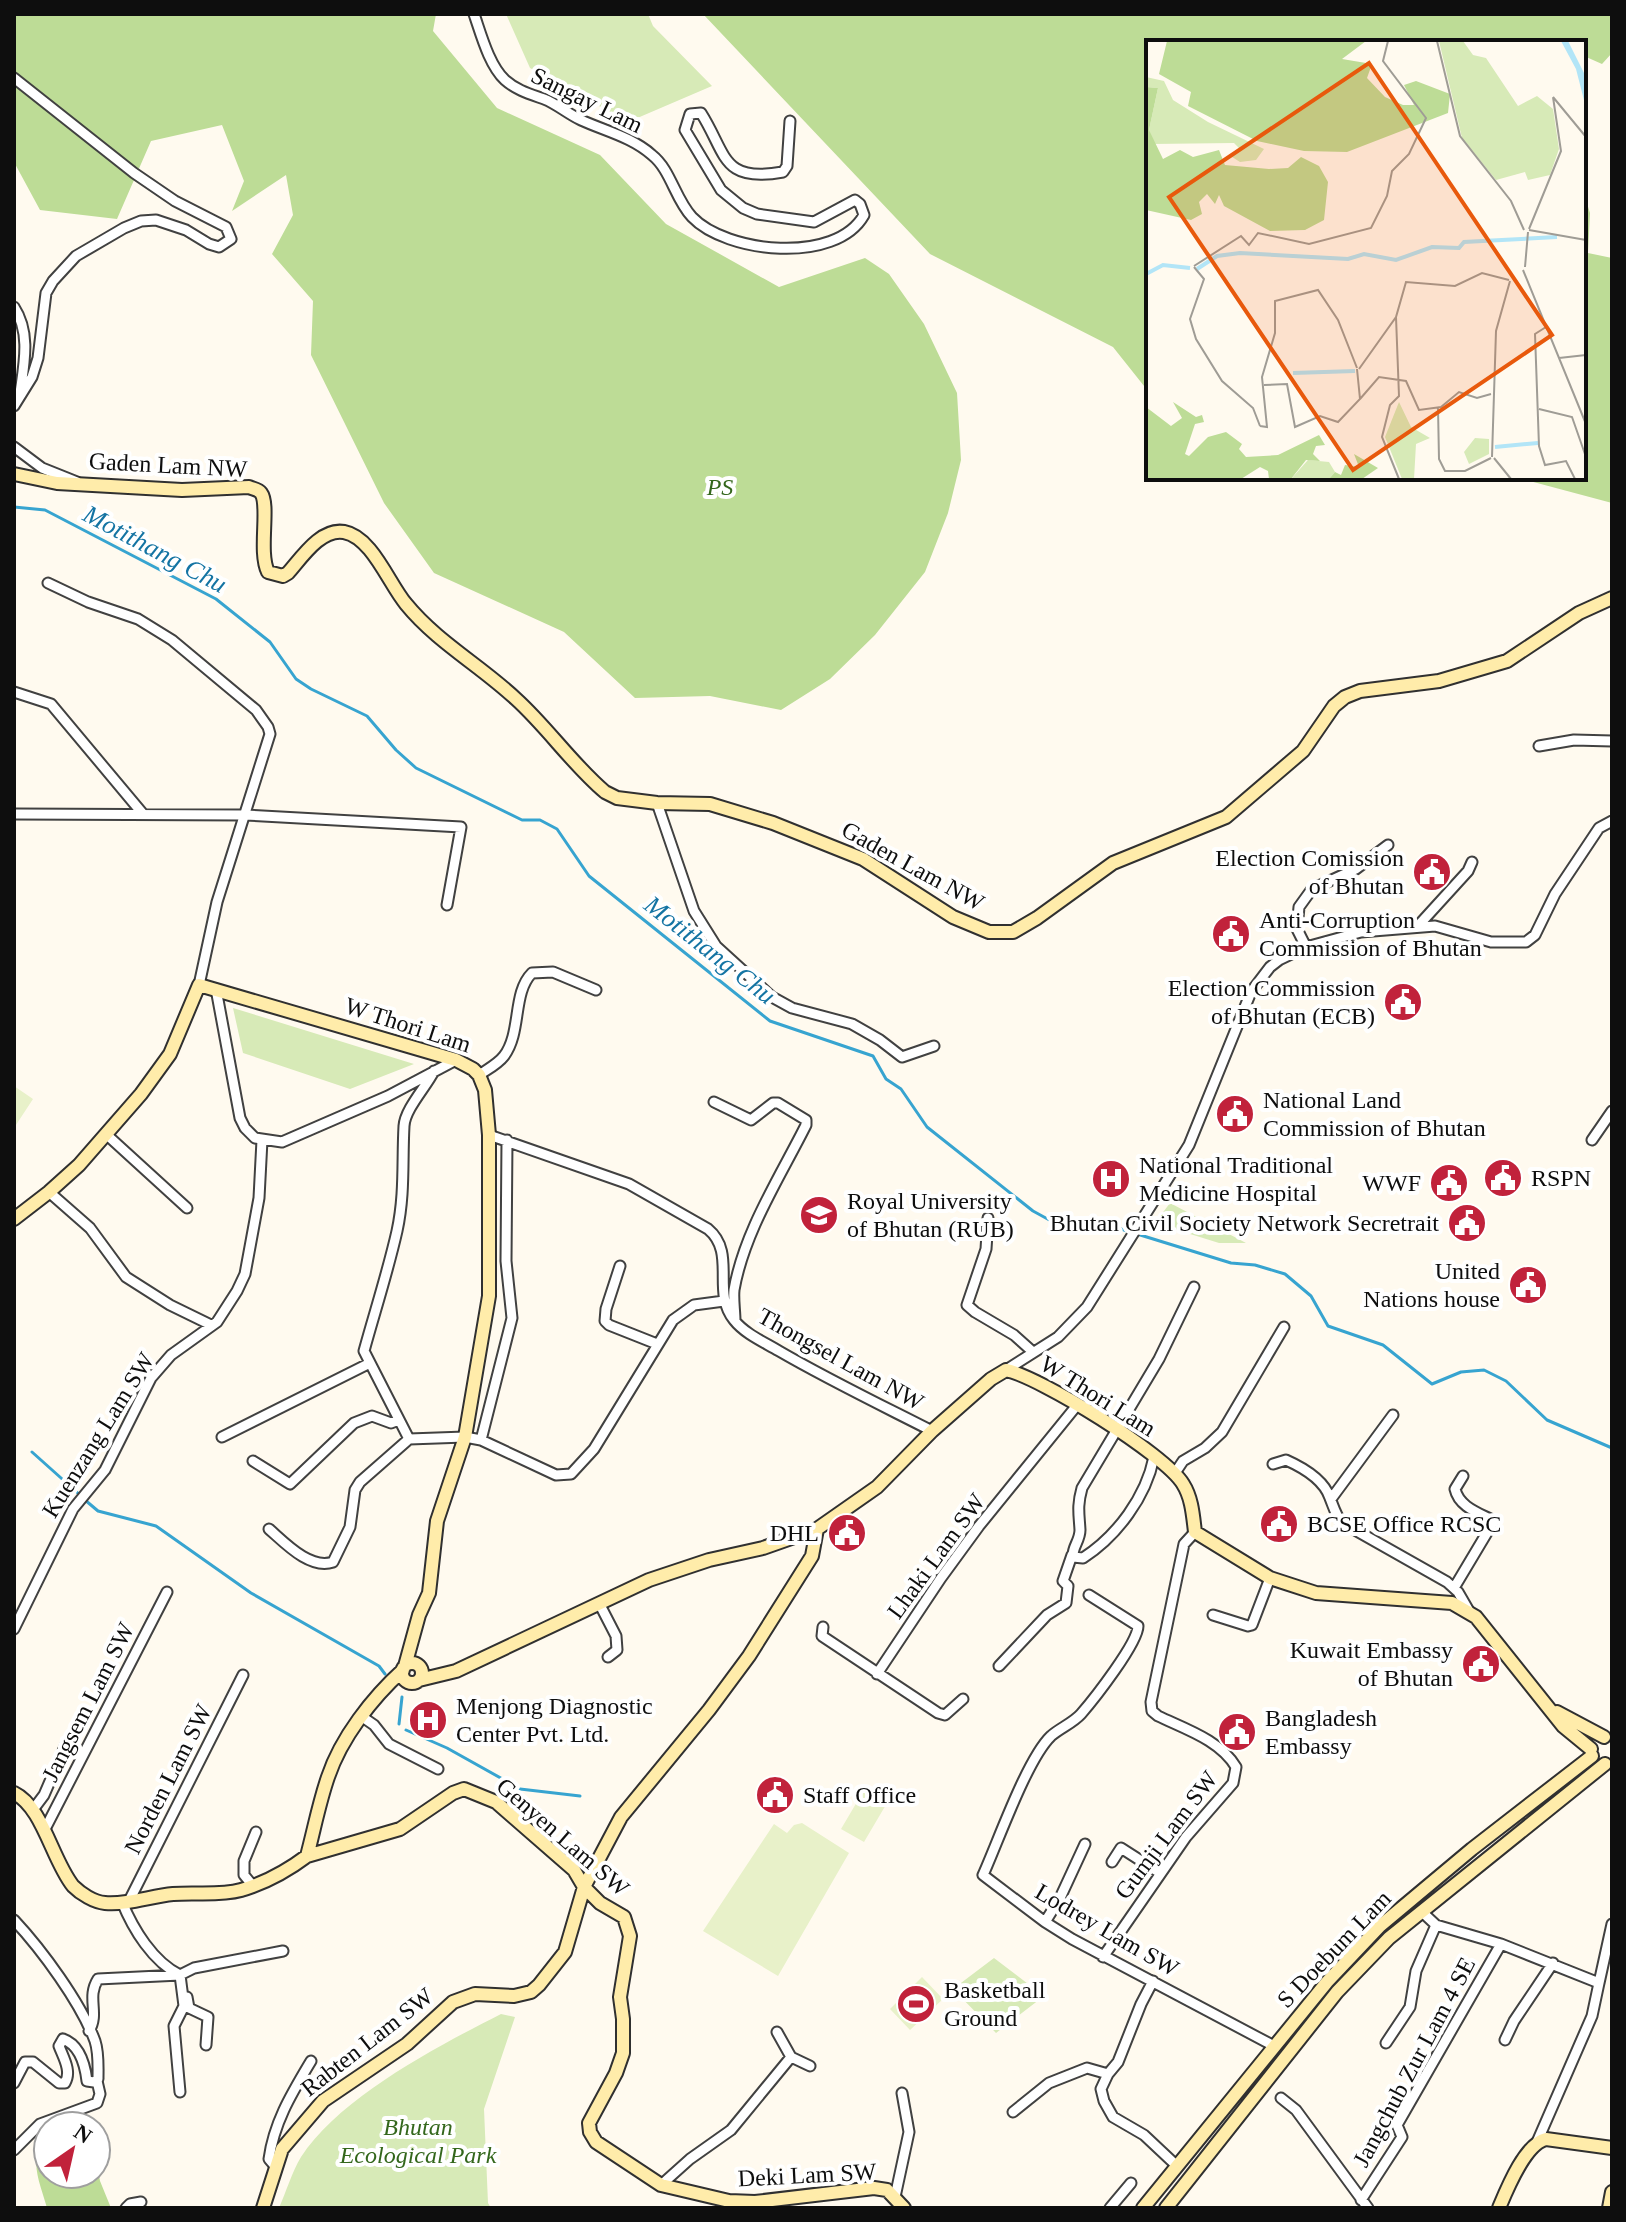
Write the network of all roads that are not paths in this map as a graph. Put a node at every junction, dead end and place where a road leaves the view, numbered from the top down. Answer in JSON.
{"nodes":[{"id":1,"x":474,"y":14,"type":"edge"},
{"id":2,"x":14,"y":78,"type":"edge"},
{"id":3,"x":790,"y":121,"type":"dead end"},
{"id":4,"x":14,"y":307,"type":"edge"},
{"id":5,"x":19,"y":396,"type":"junction"},
{"id":6,"x":14,"y":406,"type":"edge"},
{"id":7,"x":14,"y":447,"type":"edge"},
{"id":8,"x":14,"y":474,"type":"edge"},
{"id":9,"x":79,"y":483,"type":"junction"},
{"id":10,"x":48,"y":583,"type":"dead end"},
{"id":11,"x":1612,"y":598,"type":"edge"},
{"id":12,"x":14,"y":692,"type":"edge"},
{"id":13,"x":1612,"y":741,"type":"edge"},
{"id":14,"x":1539,"y":746,"type":"dead end"},
{"id":15,"x":657,"y":803,"type":"junction"},
{"id":16,"x":14,"y":814,"type":"edge"},
{"id":17,"x":143,"y":814,"type":"junction"},
{"id":18,"x":245,"y":815,"type":"junction"},
{"id":19,"x":1612,"y":821,"type":"edge"},
{"id":20,"x":1388,"y":845,"type":"dead end"},
{"id":21,"x":1472,"y":862,"type":"dead end"},
{"id":22,"x":447,"y":905,"type":"dead end"},
{"id":23,"x":1417,"y":927,"type":"junction"},
{"id":24,"x":1306,"y":947,"type":"junction"},
{"id":25,"x":199,"y":985,"type":"junction"},
{"id":26,"x":216,"y":989,"type":"junction"},
{"id":27,"x":596,"y":990,"type":"dead end"},
{"id":28,"x":934,"y":1046,"type":"dead end"},
{"id":29,"x":456,"y":1060,"type":"junction"},
{"id":30,"x":434,"y":1071,"type":"junction"},
{"id":31,"x":479,"y":1075,"type":"junction"},
{"id":32,"x":714,"y":1102,"type":"dead end"},
{"id":33,"x":1612,"y":1111,"type":"edge"},
{"id":34,"x":107,"y":1135,"type":"junction"},
{"id":35,"x":489,"y":1135,"type":"junction"},
{"id":36,"x":262,"y":1140,"type":"junction"},
{"id":37,"x":507,"y":1140,"type":"junction"},
{"id":38,"x":1592,"y":1140,"type":"dead end"},
{"id":39,"x":49,"y":1192,"type":"junction"},
{"id":40,"x":187,"y":1208,"type":"dead end"},
{"id":41,"x":988,"y":1218,"type":"dead end"},
{"id":42,"x":14,"y":1219,"type":"edge"},
{"id":43,"x":620,"y":1266,"type":"dead end"},
{"id":44,"x":1194,"y":1287,"type":"dead end"},
{"id":45,"x":724,"y":1301,"type":"junction"},
{"id":46,"x":735,"y":1322,"type":"junction"},
{"id":47,"x":211,"y":1325,"type":"junction"},
{"id":48,"x":1284,"y":1327,"type":"dead end"},
{"id":49,"x":657,"y":1344,"type":"junction"},
{"id":50,"x":1033,"y":1352,"type":"junction"},
{"id":51,"x":370,"y":1363,"type":"junction"},
{"id":52,"x":1006,"y":1370,"type":"junction"},
{"id":53,"x":1078,"y":1404,"type":"junction"},
{"id":54,"x":1393,"y":1415,"type":"dead end"},
{"id":55,"x":399,"y":1420,"type":"junction"},
{"id":56,"x":1117,"y":1430,"type":"junction"},
{"id":57,"x":932,"y":1431,"type":"junction"},
{"id":58,"x":222,"y":1437,"type":"dead end"},
{"id":59,"x":465,"y":1437,"type":"junction"},
{"id":60,"x":409,"y":1439,"type":"junction"},
{"id":61,"x":481,"y":1440,"type":"junction"},
{"id":62,"x":1154,"y":1457,"type":"junction"},
{"id":63,"x":253,"y":1461,"type":"dead end"},
{"id":64,"x":1273,"y":1464,"type":"dead end"},
{"id":65,"x":1175,"y":1473,"type":"junction"},
{"id":66,"x":1463,"y":1476,"type":"dead end"},
{"id":67,"x":1331,"y":1499,"type":"junction"},
{"id":68,"x":269,"y":1529,"type":"dead end"},
{"id":69,"x":817,"y":1529,"type":"junction"},
{"id":70,"x":1195,"y":1532,"type":"junction"},
{"id":71,"x":1072,"y":1555,"type":"junction"},
{"id":72,"x":1270,"y":1578,"type":"junction"},
{"id":73,"x":1454,"y":1588,"type":"junction"},
{"id":74,"x":167,"y":1592,"type":"dead end"},
{"id":75,"x":1089,"y":1595,"type":"dead end"},
{"id":76,"x":599,"y":1603,"type":"junction"},
{"id":77,"x":1469,"y":1611,"type":"junction"},
{"id":78,"x":1213,"y":1615,"type":"dead end"},
{"id":79,"x":823,"y":1627,"type":"dead end"},
{"id":80,"x":14,"y":1629,"type":"edge"},
{"id":81,"x":608,"y":1657,"type":"dead end"},
{"id":82,"x":999,"y":1666,"type":"dead end"},
{"id":83,"x":412,"y":1672,"type":"junction"},
{"id":84,"x":877,"y":1674,"type":"junction"},
{"id":85,"x":243,"y":1675,"type":"dead end"},
{"id":86,"x":963,"y":1699,"type":"dead end"},
{"id":87,"x":1548,"y":1706,"type":"junction"},
{"id":88,"x":361,"y":1716,"type":"junction"},
{"id":89,"x":1608,"y":1738,"type":"edge"},
{"id":90,"x":67,"y":1742,"type":"dead end"},
{"id":91,"x":1592,"y":1753,"type":"junction"},
{"id":92,"x":1608,"y":1763,"type":"edge"},
{"id":93,"x":438,"y":1769,"type":"dead end"},
{"id":94,"x":16,"y":1798,"type":"edge"},
{"id":95,"x":32,"y":1811,"type":"junction"},
{"id":96,"x":44,"y":1831,"type":"junction"},
{"id":97,"x":256,"y":1832,"type":"dead end"},
{"id":98,"x":1085,"y":1844,"type":"dead end"},
{"id":99,"x":307,"y":1856,"type":"junction"},
{"id":100,"x":1112,"y":1862,"type":"dead end"},
{"id":101,"x":1160,"y":1873,"type":"junction"},
{"id":102,"x":253,"y":1886,"type":"junction"},
{"id":103,"x":584,"y":1887,"type":"junction"},
{"id":104,"x":126,"y":1902,"type":"junction"},
{"id":105,"x":1421,"y":1911,"type":"junction"},
{"id":106,"x":14,"y":1920,"type":"edge"},
{"id":107,"x":1045,"y":1922,"type":"junction"},
{"id":108,"x":1612,"y":1924,"type":"edge"},
{"id":109,"x":1436,"y":1925,"type":"junction"},
{"id":110,"x":1501,"y":1944,"type":"junction"},
{"id":111,"x":283,"y":1951,"type":"dead end"},
{"id":112,"x":1103,"y":1957,"type":"junction"},
{"id":113,"x":1553,"y":1963,"type":"junction"},
{"id":114,"x":180,"y":1975,"type":"junction"},
{"id":115,"x":1153,"y":1981,"type":"junction"},
{"id":116,"x":1599,"y":1983,"type":"junction"},
{"id":117,"x":89,"y":2031,"type":"junction"},
{"id":118,"x":777,"y":2032,"type":"dead end"},
{"id":119,"x":1505,"y":2040,"type":"dead end"},
{"id":120,"x":1386,"y":2043,"type":"dead end"},
{"id":121,"x":206,"y":2045,"type":"dead end"},
{"id":122,"x":1274,"y":2046,"type":"junction"},
{"id":123,"x":791,"y":2057,"type":"junction"},
{"id":124,"x":311,"y":2061,"type":"dead end"},
{"id":125,"x":810,"y":2066,"type":"dead end"},
{"id":126,"x":1108,"y":2074,"type":"junction"},
{"id":127,"x":97,"y":2081,"type":"junction"},
{"id":128,"x":14,"y":2083,"type":"edge"},
{"id":129,"x":180,"y":2092,"type":"dead end"},
{"id":130,"x":902,"y":2093,"type":"dead end"},
{"id":131,"x":1281,"y":2098,"type":"dead end"},
{"id":132,"x":1013,"y":2112,"type":"dead end"},
{"id":133,"x":1539,"y":2141,"type":"junction"},
{"id":134,"x":1612,"y":2148,"type":"edge"},
{"id":135,"x":14,"y":2150,"type":"edge"},
{"id":136,"x":275,"y":2166,"type":"junction"},
{"id":137,"x":1177,"y":2166,"type":"junction"},
{"id":138,"x":1131,"y":2183,"type":"dead end"},
{"id":139,"x":661,"y":2185,"type":"junction"},
{"id":140,"x":1612,"y":2192,"type":"edge"},
{"id":141,"x":895,"y":2197,"type":"junction"},
{"id":142,"x":141,"y":2202,"type":"dead end"},
{"id":143,"x":703,"y":2202,"type":"edge"},
{"id":144,"x":1365,"y":2204,"type":"edge"},
{"id":145,"x":126,"y":2208,"type":"edge"},
{"id":146,"x":263,"y":2208,"type":"edge"},
{"id":147,"x":904,"y":2208,"type":"edge"},
{"id":148,"x":1110,"y":2208,"type":"edge"},
{"id":149,"x":1143,"y":2208,"type":"edge"},
{"id":150,"x":1166,"y":2208,"type":"edge"},
{"id":151,"x":1499,"y":2208,"type":"edge"},
{"id":152,"x":1609,"y":2208,"type":"edge"}],
"edges":[{"from":1,"to":3,"type":"street","name":"Sangay Lam"},
{"from":2,"to":5,"type":"street"},
{"from":4,"to":5,"type":"street"},
{"from":5,"to":6,"type":"street"},
{"from":7,"to":9,"type":"street"},
{"from":8,"to":9,"type":"main road","name":"Gaden Lam NW"},
{"from":9,"to":15,"type":"main road","name":"Gaden Lam NW"},
{"from":10,"to":18,"type":"street"},
{"from":11,"to":15,"type":"main road","name":"Gaden Lam NW"},
{"from":12,"to":17,"type":"street"},
{"from":13,"to":14,"type":"street"},
{"from":15,"to":28,"type":"street"},
{"from":16,"to":17,"type":"street"},
{"from":17,"to":18,"type":"street"},
{"from":18,"to":22,"type":"street"},
{"from":18,"to":25,"type":"street"},
{"from":19,"to":23,"type":"street"},
{"from":20,"to":24,"type":"street"},
{"from":21,"to":23,"type":"street"},
{"from":23,"to":24,"type":"street"},
{"from":24,"to":50,"type":"street"},
{"from":25,"to":26,"type":"main road","name":"W Thori Lam"},
{"from":25,"to":34,"type":"main road"},
{"from":26,"to":29,"type":"main road","name":"W Thori Lam"},
{"from":26,"to":36,"type":"street"},
{"from":27,"to":31,"type":"street"},
{"from":29,"to":30,"type":"street"},
{"from":29,"to":31,"type":"main road","name":"W Thori Lam"},
{"from":30,"to":36,"type":"street"},
{"from":30,"to":51,"type":"street"},
{"from":31,"to":35,"type":"main road","name":"W Thori Lam"},
{"from":32,"to":46,"type":"street"},
{"from":33,"to":38,"type":"street"},
{"from":34,"to":39,"type":"main road"},
{"from":34,"to":40,"type":"street"},
{"from":35,"to":37,"type":"street","name":"Thongsel Lam NW"},
{"from":35,"to":59,"type":"main road","name":"W Thori Lam"},
{"from":36,"to":47,"type":"street","name":"Kuenzang Lam SW"},
{"from":37,"to":45,"type":"street","name":"Thongsel Lam NW"},
{"from":37,"to":61,"type":"street"},
{"from":39,"to":42,"type":"main road"},
{"from":39,"to":47,"type":"street"},
{"from":41,"to":50,"type":"street"},
{"from":43,"to":49,"type":"street"},
{"from":44,"to":56,"type":"street"},
{"from":45,"to":46,"type":"street","name":"Thongsel Lam NW"},
{"from":45,"to":49,"type":"street"},
{"from":46,"to":57,"type":"street","name":"Thongsel Lam NW"},
{"from":47,"to":80,"type":"street","name":"Kuenzang Lam SW"},
{"from":48,"to":65,"type":"street"},
{"from":49,"to":61,"type":"street"},
{"from":50,"to":52,"type":"street"},
{"from":51,"to":55,"type":"street"},
{"from":51,"to":58,"type":"street"},
{"from":52,"to":53,"type":"main road","name":"W Thori Lam"},
{"from":52,"to":57,"type":"main road","name":"W Thori Lam"},
{"from":53,"to":56,"type":"main road","name":"W Thori Lam"},
{"from":53,"to":84,"type":"street","name":"Lhaki Lam SW"},
{"from":54,"to":67,"type":"street"},
{"from":55,"to":60,"type":"street"},
{"from":55,"to":63,"type":"street"},
{"from":56,"to":62,"type":"main road","name":"W Thori Lam"},
{"from":56,"to":71,"type":"street"},
{"from":57,"to":69,"type":"main road","name":"W Thori Lam"},
{"from":59,"to":60,"type":"street"},
{"from":59,"to":61,"type":"street"},
{"from":59,"to":83,"type":"main road","name":"W Thori Lam"},
{"from":60,"to":68,"type":"street"},
{"from":62,"to":65,"type":"main road","name":"W Thori Lam"},
{"from":62,"to":71,"type":"street"},
{"from":64,"to":67,"type":"street"},
{"from":65,"to":70,"type":"main road","name":"W Thori Lam"},
{"from":66,"to":73,"type":"street"},
{"from":67,"to":73,"type":"street"},
{"from":69,"to":76,"type":"main road","name":"W Thori Lam"},
{"from":69,"to":103,"type":"main road","name":"Rabten Lam SW"},
{"from":70,"to":72,"type":"main road"},
{"from":70,"to":101,"type":"street","name":"Gumji Lam SW"},
{"from":71,"to":82,"type":"street"},
{"from":72,"to":77,"type":"main road"},
{"from":72,"to":78,"type":"street"},
{"from":73,"to":77,"type":"street"},
{"from":74,"to":96,"type":"street","name":"Jangsem Lam SW"},
{"from":75,"to":107,"type":"street","name":"Lodrey Lam SW"},
{"from":76,"to":81,"type":"street"},
{"from":76,"to":83,"type":"main road","name":"W Thori Lam"},
{"from":77,"to":87,"type":"main road"},
{"from":79,"to":84,"type":"street"},
{"from":83,"to":88,"type":"main road"},
{"from":84,"to":86,"type":"street"},
{"from":85,"to":104,"type":"street","name":"Norden Lam SW"},
{"from":87,"to":89,"type":"main road"},
{"from":87,"to":91,"type":"main road"},
{"from":88,"to":93,"type":"street"},
{"from":88,"to":99,"type":"main road"},
{"from":89,"to":91,"type":"main road","name":"S Doebum Lam"},
{"from":90,"to":95,"type":"street"},
{"from":91,"to":92,"type":"main road"},
{"from":91,"to":122,"type":"main road","name":"S Doebum Lam"},
{"from":92,"to":105,"type":"main road","name":"S Doebum Lam"},
{"from":94,"to":95,"type":"main road"},
{"from":95,"to":96,"type":"main road"},
{"from":96,"to":104,"type":"main road"},
{"from":97,"to":102,"type":"street"},
{"from":98,"to":107,"type":"street"},
{"from":99,"to":102,"type":"main road"},
{"from":99,"to":103,"type":"main road","name":"Genyen Lam SW"},
{"from":100,"to":101,"type":"street"},
{"from":101,"to":112,"type":"street","name":"Gumji Lam SW"},
{"from":102,"to":104,"type":"main road"},
{"from":103,"to":136,"type":"main road","name":"Rabten Lam SW"},
{"from":103,"to":139,"type":"main road","name":"Genyen Lam SW"},
{"from":104,"to":114,"type":"street"},
{"from":105,"to":109,"type":"street"},
{"from":105,"to":150,"type":"main road","name":"S Doebum Lam"},
{"from":106,"to":117,"type":"street"},
{"from":107,"to":112,"type":"street","name":"Lodrey Lam SW"},
{"from":108,"to":116,"type":"street"},
{"from":109,"to":110,"type":"street"},
{"from":109,"to":120,"type":"street"},
{"from":110,"to":113,"type":"street"},
{"from":110,"to":144,"type":"street","name":"Jangchub Zur Lam 4 SE"},
{"from":111,"to":114,"type":"street"},
{"from":112,"to":115,"type":"street","name":"Lodrey Lam SW"},
{"from":113,"to":116,"type":"street"},
{"from":113,"to":119,"type":"street"},
{"from":114,"to":117,"type":"street"},
{"from":114,"to":121,"type":"street"},
{"from":114,"to":129,"type":"street"},
{"from":115,"to":122,"type":"street","name":"Lodrey Lam SW"},
{"from":115,"to":126,"type":"street"},
{"from":116,"to":133,"type":"street"},
{"from":117,"to":127,"type":"street"},
{"from":118,"to":123,"type":"street"},
{"from":122,"to":137,"type":"main road","name":"S Doebum Lam"},
{"from":123,"to":125,"type":"street"},
{"from":123,"to":139,"type":"street"},
{"from":124,"to":136,"type":"street"},
{"from":126,"to":132,"type":"street"},
{"from":126,"to":137,"type":"street"},
{"from":127,"to":128,"type":"street"},
{"from":127,"to":135,"type":"street"},
{"from":130,"to":141,"type":"street"},
{"from":131,"to":144,"type":"street"},
{"from":133,"to":134,"type":"main road"},
{"from":133,"to":151,"type":"main road"},
{"from":136,"to":146,"type":"main road","name":"Rabten Lam SW"},
{"from":137,"to":149,"type":"main road","name":"S Doebum Lam"},
{"from":138,"to":148,"type":"street"},
{"from":139,"to":143,"type":"main road","name":"Genyen Lam SW"},
{"from":140,"to":152,"type":"main road"},
{"from":141,"to":143,"type":"main road","name":"Deki Lam SW"},
{"from":141,"to":147,"type":"main road","name":"Deki Lam SW"},
{"from":142,"to":145,"type":"street"}]}
